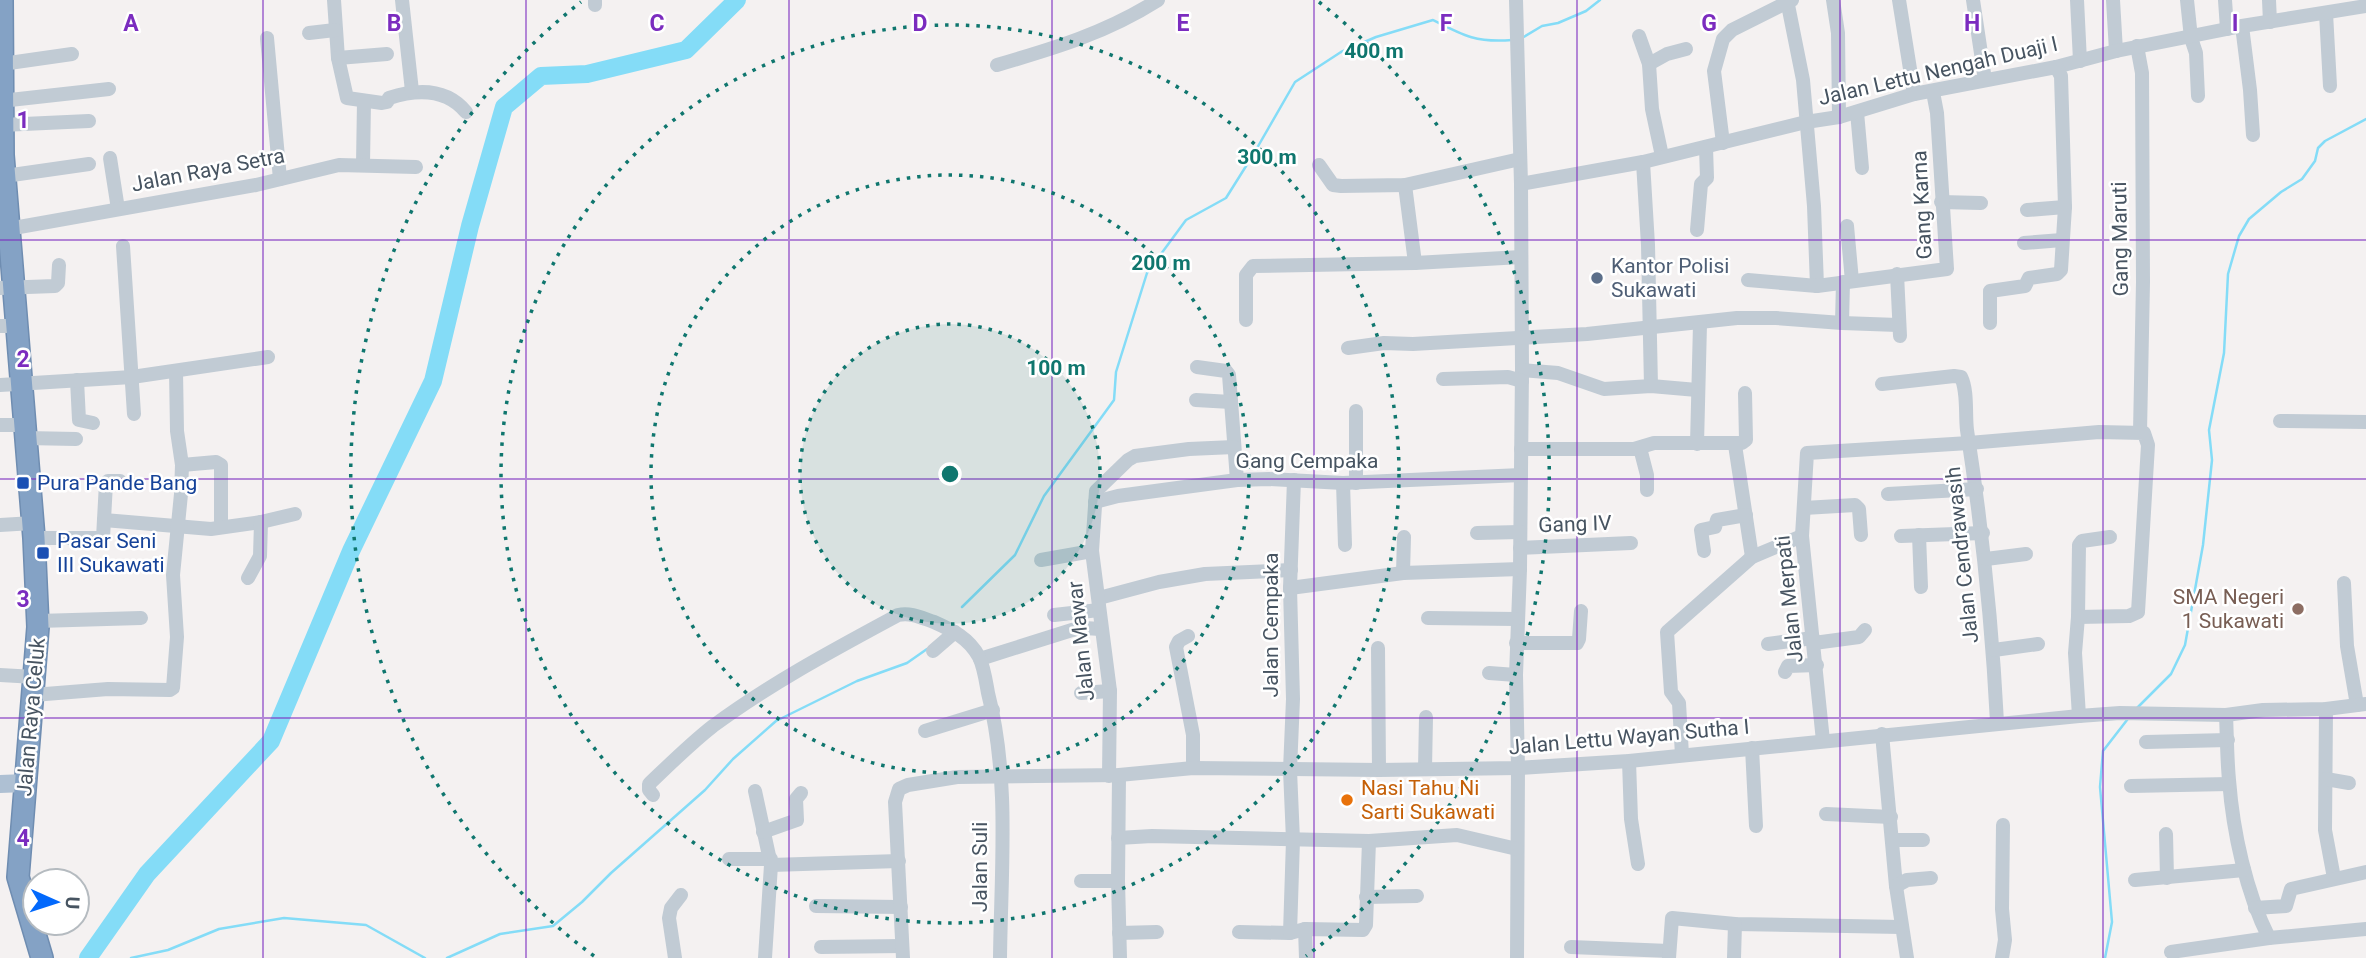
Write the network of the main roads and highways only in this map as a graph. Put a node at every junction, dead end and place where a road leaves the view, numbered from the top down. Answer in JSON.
{"nodes":[{"id":1,"x":2,"y":0,"type":"edge"},
{"id":2,"x":1,"y":36,"type":"edge"},
{"id":3,"x":1,"y":110,"type":"edge"},
{"id":4,"x":3,"y":162,"type":"edge"},
{"id":5,"x":7,"y":288,"type":"edge"},
{"id":6,"x":8,"y":326,"type":"edge"},
{"id":7,"x":10,"y":384,"type":"edge"},
{"id":8,"x":25,"y":783,"type":"junction"},
{"id":9,"x":0,"y":784,"type":"edge"},
{"id":10,"x":41,"y":958,"type":"edge"}],
"edges":[{"from":1,"to":2,"type":"highway","name":"Jalan Raya Celuk"},
{"from":2,"to":3,"type":"highway","name":"Jalan Raya Celuk"},
{"from":3,"to":4,"type":"highway","name":"Jalan Raya Celuk"},
{"from":4,"to":5,"type":"highway","name":"Jalan Raya Celuk"},
{"from":5,"to":6,"type":"highway","name":"Jalan Raya Celuk"},
{"from":6,"to":7,"type":"highway","name":"Jalan Raya Celuk"},
{"from":7,"to":8,"type":"highway","name":"Jalan Raya Celuk"},
{"from":8,"to":9,"type":"main road"},
{"from":8,"to":10,"type":"highway","name":"Jalan Raya Celuk"}]}
